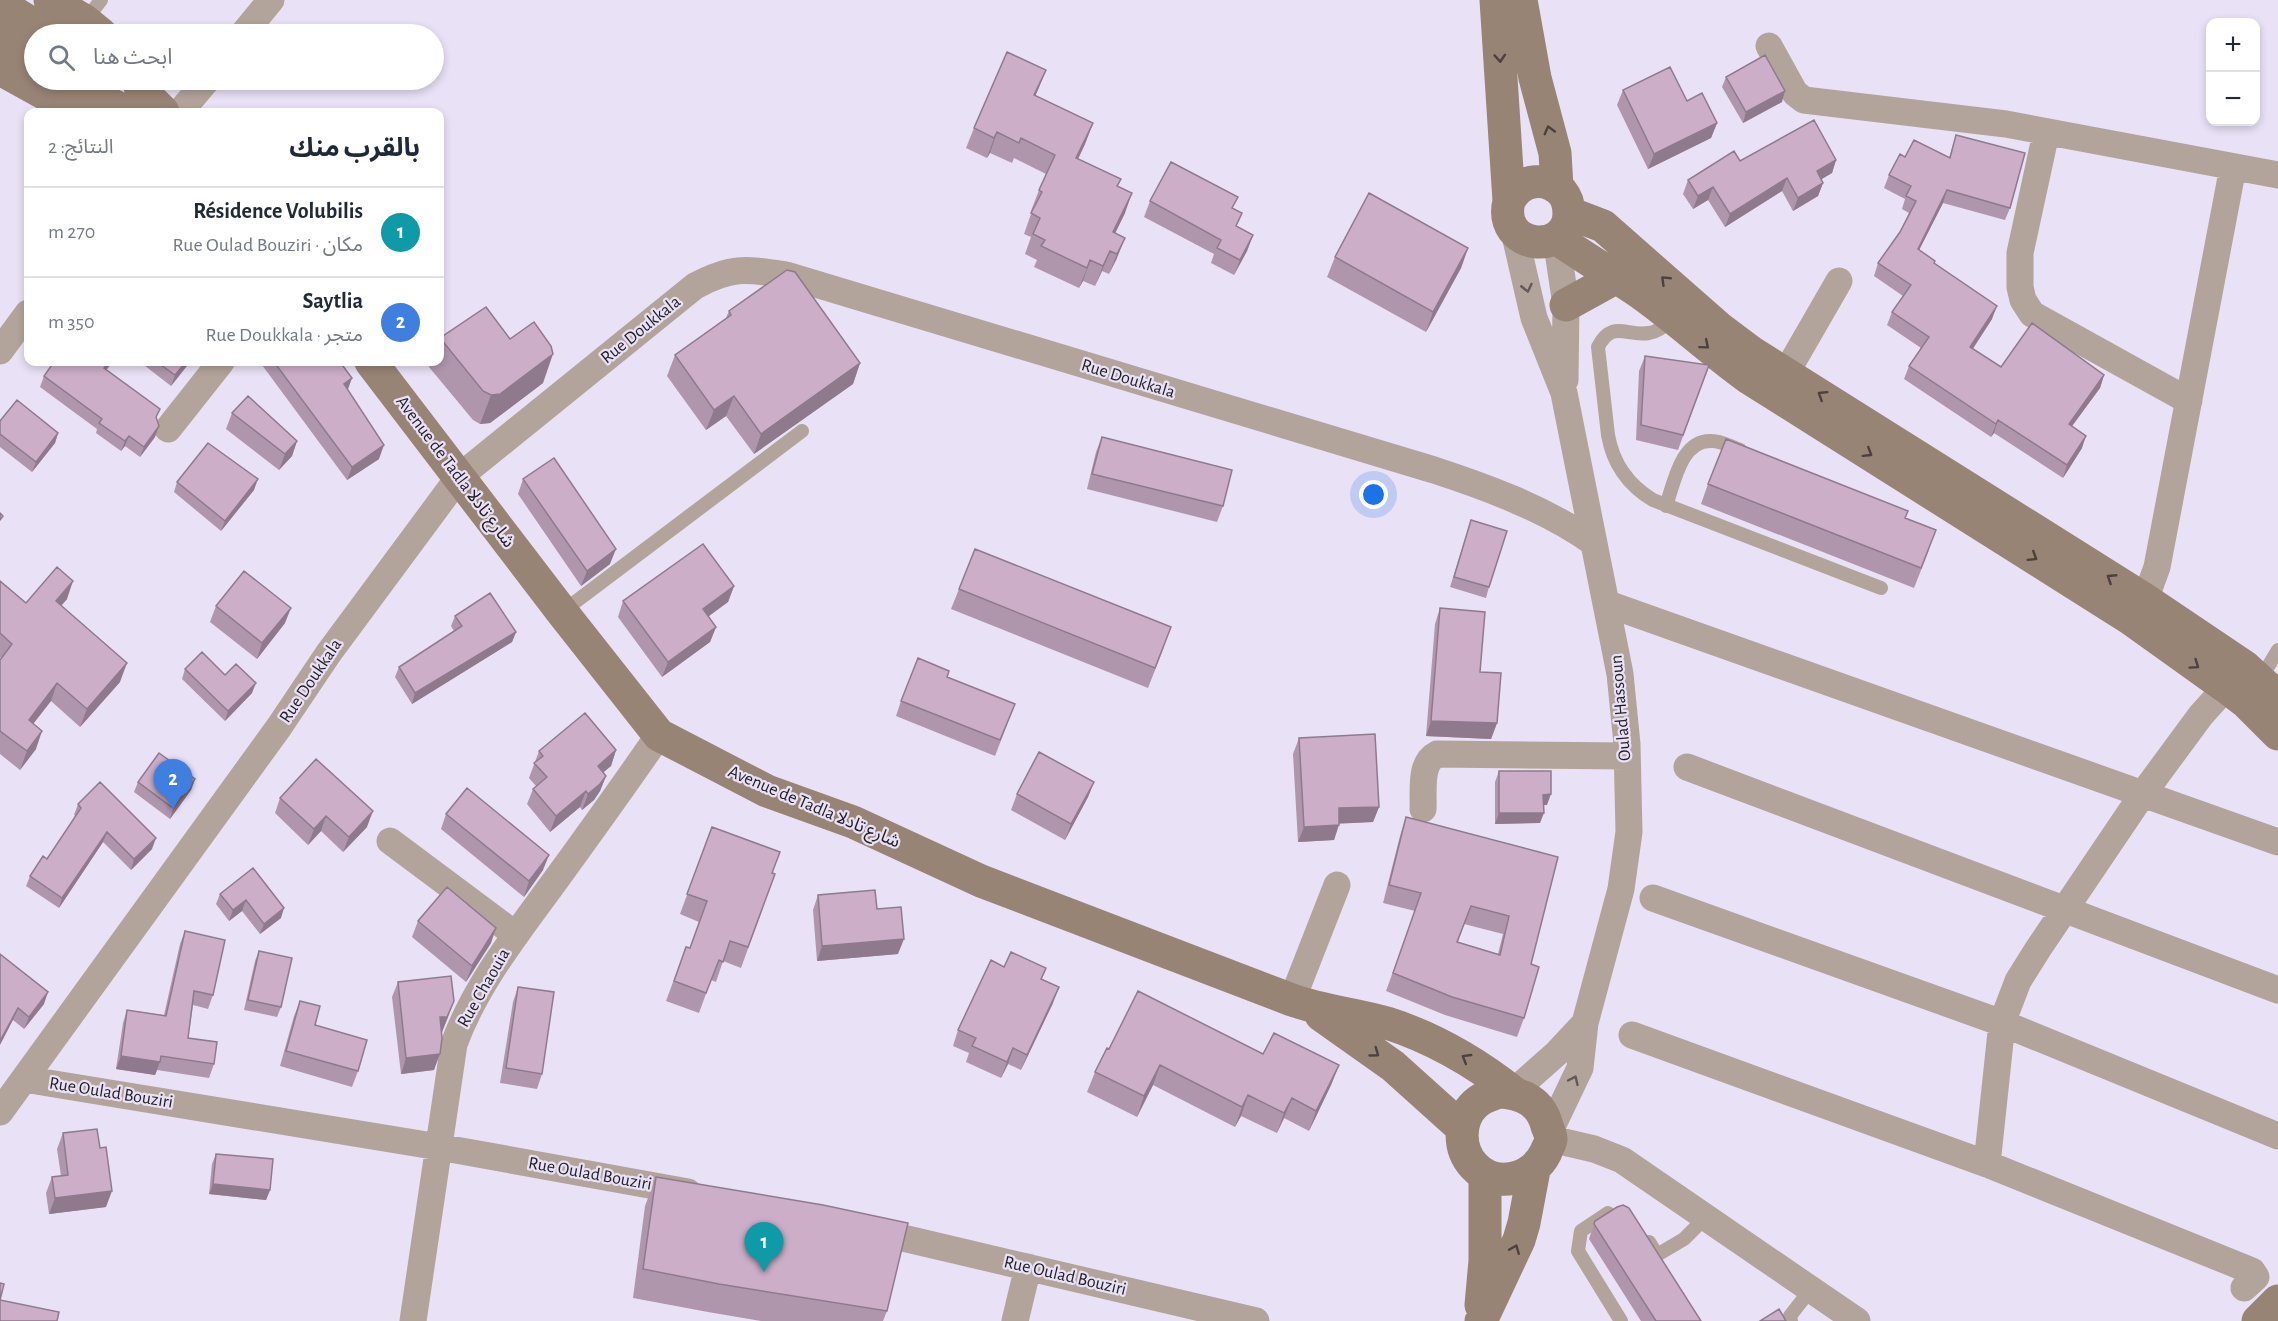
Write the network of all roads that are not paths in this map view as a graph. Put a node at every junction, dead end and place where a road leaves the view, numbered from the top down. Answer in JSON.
{"nodes":[{"id":1,"x":50,"y":0,"type":"edge"},
{"id":2,"x":272,"y":0,"type":"edge"},
{"id":3,"x":1496,"y":0,"type":"edge"},
{"id":4,"x":1521,"y":0,"type":"edge"},
{"id":5,"x":0,"y":4,"type":"edge"},
{"id":6,"x":96,"y":19,"type":"edge"},
{"id":7,"x":33,"y":24,"type":"edge"},
{"id":8,"x":252,"y":24,"type":"edge"},
{"id":9,"x":0,"y":38,"type":"edge"},
{"id":10,"x":1769,"y":46,"type":"dead end"},
{"id":11,"x":24,"y":53,"type":"edge"},
{"id":12,"x":0,"y":69,"type":"edge"},
{"id":13,"x":24,"y":82,"type":"edge"},
{"id":14,"x":38,"y":90,"type":"edge"},
{"id":15,"x":115,"y":90,"type":"edge"},
{"id":16,"x":199,"y":90,"type":"edge"},
{"id":17,"x":138,"y":95,"type":"edge"},
{"id":18,"x":71,"y":108,"type":"edge"},
{"id":19,"x":183,"y":108,"type":"edge"},
{"id":20,"x":2046,"y":133,"type":"junction"},
{"id":21,"x":2233,"y":167,"type":"junction"},
{"id":22,"x":2278,"y":175,"type":"edge"},
{"id":23,"x":1561,"y":213,"type":"junction"},
{"id":24,"x":1511,"y":216,"type":"junction"},
{"id":25,"x":1615,"y":278,"type":"junction"},
{"id":26,"x":1839,"y":281,"type":"dead end"},
{"id":27,"x":1566,"y":305,"type":"junction"},
{"id":28,"x":24,"y":318,"type":"edge"},
{"id":29,"x":1674,"y":319,"type":"junction"},
{"id":30,"x":0,"y":351,"type":"edge"},
{"id":31,"x":218,"y":366,"type":"edge"},
{"id":32,"x":374,"y":366,"type":"edge"},
{"id":33,"x":1786,"y":373,"type":"junction"},
{"id":34,"x":1564,"y":393,"type":"junction"},
{"id":35,"x":2189,"y":400,"type":"junction"},
{"id":36,"x":168,"y":429,"type":"dead end"},
{"id":37,"x":802,"y":431,"type":"dead end"},
{"id":38,"x":1753,"y":456,"type":"edge"},
{"id":39,"x":459,"y":477,"type":"junction"},
{"id":40,"x":1941,"y":484,"type":"junction"},
{"id":41,"x":1666,"y":506,"type":"junction"},
{"id":42,"x":1594,"y":543,"type":"junction"},
{"id":43,"x":1881,"y":588,"type":"dead end"},
{"id":44,"x":1608,"y":603,"type":"junction"},
{"id":45,"x":2138,"y":609,"type":"junction"},
{"id":46,"x":562,"y":612,"type":"junction"},
{"id":47,"x":2278,"y":650,"type":"edge"},
{"id":48,"x":2252,"y":683,"type":"edge"},
{"id":49,"x":2278,"y":734,"type":"edge"},
{"id":50,"x":658,"y":735,"type":"junction"},
{"id":51,"x":1626,"y":756,"type":"junction"},
{"id":52,"x":1687,"y":767,"type":"dead end"},
{"id":53,"x":2142,"y":795,"type":"junction"},
{"id":54,"x":1423,"y":809,"type":"dead end"},
{"id":55,"x":390,"y":841,"type":"dead end"},
{"id":56,"x":2278,"y":842,"type":"edge"},
{"id":57,"x":1337,"y":885,"type":"dead end"},
{"id":58,"x":1653,"y":898,"type":"dead end"},
{"id":59,"x":2065,"y":911,"type":"junction"},
{"id":60,"x":516,"y":934,"type":"junction"},
{"id":61,"x":2278,"y":990,"type":"edge"},
{"id":62,"x":1301,"y":1004,"type":"junction"},
{"id":63,"x":1585,"y":1023,"type":"junction"},
{"id":64,"x":2002,"y":1023,"type":"junction"},
{"id":65,"x":1632,"y":1035,"type":"dead end"},
{"id":66,"x":24,"y":1078,"type":"junction"},
{"id":67,"x":1513,"y":1092,"type":"junction"},
{"id":68,"x":0,"y":1112,"type":"edge"},
{"id":69,"x":1462,"y":1128,"type":"junction"},
{"id":70,"x":1550,"y":1136,"type":"junction"},
{"id":71,"x":2278,"y":1136,"type":"edge"},
{"id":72,"x":438,"y":1147,"type":"junction"},
{"id":73,"x":1987,"y":1164,"type":"junction"},
{"id":74,"x":1533,"y":1170,"type":"junction"},
{"id":75,"x":1485,"y":1175,"type":"junction"},
{"id":76,"x":714,"y":1197,"type":"edge"},
{"id":77,"x":1626,"y":1214,"type":"edge"},
{"id":78,"x":1706,"y":1217,"type":"junction"},
{"id":79,"x":840,"y":1224,"type":"edge"},
{"id":80,"x":1641,"y":1230,"type":"edge"},
{"id":81,"x":1028,"y":1267,"type":"junction"},
{"id":82,"x":2244,"y":1288,"type":"dead end"},
{"id":83,"x":1811,"y":1289,"type":"junction"},
{"id":84,"x":2278,"y":1301,"type":"edge"},
{"id":85,"x":413,"y":1321,"type":"edge"},
{"id":86,"x":1015,"y":1321,"type":"edge"},
{"id":87,"x":1256,"y":1321,"type":"edge"},
{"id":88,"x":1480,"y":1321,"type":"edge"},
{"id":89,"x":1621,"y":1321,"type":"edge"},
{"id":90,"x":1791,"y":1321,"type":"edge"},
{"id":91,"x":1857,"y":1321,"type":"edge"},
{"id":92,"x":2258,"y":1321,"type":"edge"}],
"edges":[{"from":1,"to":6,"type":"main road"},
{"from":2,"to":8,"type":"street"},
{"from":3,"to":24,"type":"main road","one_way":true},
{"from":23,"to":4,"type":"main road","one_way":true},
{"from":5,"to":7,"type":"main road"},
{"from":9,"to":11,"type":"main road"},
{"from":10,"to":20,"type":"street"},
{"from":12,"to":13,"type":"main road"},
{"from":14,"to":18,"type":"main road"},
{"from":15,"to":17,"type":"main road"},
{"from":16,"to":19,"type":"street"},
{"from":20,"to":21,"type":"street"},
{"from":20,"to":35,"type":"street"},
{"from":21,"to":22,"type":"street"},
{"from":21,"to":35,"type":"street"},
{"from":23,"to":24,"type":"main road"},
{"from":23,"to":24,"type":"main road"},
{"from":23,"to":25,"type":"main road"},
{"from":23,"to":27,"type":"street","name":"Oulad Hassoun"},
{"from":33,"to":23,"type":"main road","one_way":true},
{"from":24,"to":34,"type":"street","name":"Oulad Hassoun","one_way":true},
{"from":25,"to":27,"type":"main road"},
{"from":25,"to":29,"type":"main road"},
{"from":26,"to":33,"type":"street"},
{"from":27,"to":34,"type":"street","name":"Oulad Hassoun"},
{"from":28,"to":30,"type":"street"},
{"from":29,"to":40,"type":"main road","one_way":true},
{"from":29,"to":41,"type":"lane"},
{"from":31,"to":36,"type":"street"},
{"from":32,"to":39,"type":"main road","name":"Avenue de Tadla شارع تادلا"},
{"from":40,"to":33,"type":"main road","one_way":true},
{"from":34,"to":42,"type":"street","name":"Oulad Hassoun"},
{"from":35,"to":45,"type":"street"},
{"from":37,"to":46,"type":"lane"},
{"from":38,"to":41,"type":"lane"},
{"from":39,"to":42,"type":"street","name":"Rue Doukkala"},
{"from":39,"to":46,"type":"main road","name":"Avenue de Tadla شارع تادلا"},
{"from":39,"to":66,"type":"street","name":"Rue Doukkala"},
{"from":40,"to":45,"type":"main road"},
{"from":41,"to":43,"type":"lane"},
{"from":42,"to":44,"type":"street","name":"Oulad Hassoun"},
{"from":44,"to":51,"type":"street","name":"Oulad Hassoun"},
{"from":44,"to":53,"type":"street"},
{"from":45,"to":48,"type":"main road"},
{"from":46,"to":50,"type":"main road","name":"Avenue de Tadla شارع تادلا"},
{"from":47,"to":48,"type":"lane"},
{"from":48,"to":49,"type":"main road"},
{"from":48,"to":53,"type":"street"},
{"from":50,"to":60,"type":"street","name":"Rue Chaouia"},
{"from":50,"to":62,"type":"main road","name":"Avenue de Tadla شارع تادلا"},
{"from":51,"to":54,"type":"street"},
{"from":51,"to":63,"type":"street","name":"Oulad Hassoun"},
{"from":52,"to":59,"type":"street"},
{"from":53,"to":56,"type":"street"},
{"from":53,"to":59,"type":"street"},
{"from":55,"to":60,"type":"street"},
{"from":57,"to":62,"type":"street"},
{"from":58,"to":64,"type":"street"},
{"from":59,"to":61,"type":"street"},
{"from":59,"to":64,"type":"street"},
{"from":60,"to":72,"type":"street","name":"Rue Chaouia"},
{"from":67,"to":62,"type":"main road","name":"Avenue de Tadla شارع تادلا","one_way":true},
{"from":62,"to":69,"type":"main road","name":"Avenue de Tadla شارع تادلا","one_way":true},
{"from":63,"to":67,"type":"street","name":"Oulad Hassoun"},
{"from":70,"to":63,"type":"street","name":"Oulad Hassoun","one_way":true},
{"from":64,"to":71,"type":"street"},
{"from":64,"to":73,"type":"street"},
{"from":65,"to":73,"type":"street"},
{"from":66,"to":68,"type":"street","name":"Rue Doukkala"},
{"from":66,"to":72,"type":"street","name":"Rue Oulad Bouziri"},
{"from":67,"to":69,"type":"main road"},
{"from":67,"to":70,"type":"main road"},
{"from":69,"to":75,"type":"main road"},
{"from":70,"to":74,"type":"main road"},
{"from":70,"to":78,"type":"street"},
{"from":72,"to":76,"type":"street","name":"Rue Oulad Bouziri"},
{"from":72,"to":85,"type":"street","name":"Rue Chaouia"},
{"from":73,"to":82,"type":"street"},
{"from":74,"to":75,"type":"main road"},
{"from":88,"to":74,"type":"main road","one_way":true},
{"from":75,"to":88,"type":"main road"},
{"from":77,"to":89,"type":"lane"},
{"from":78,"to":80,"type":"lane"},
{"from":78,"to":83,"type":"street"},
{"from":79,"to":81,"type":"street","name":"Rue Oulad Bouziri"},
{"from":81,"to":86,"type":"street"},
{"from":81,"to":87,"type":"street","name":"Rue Oulad Bouziri"},
{"from":83,"to":90,"type":"lane"},
{"from":83,"to":91,"type":"street"},
{"from":84,"to":92,"type":"main road"}]}
